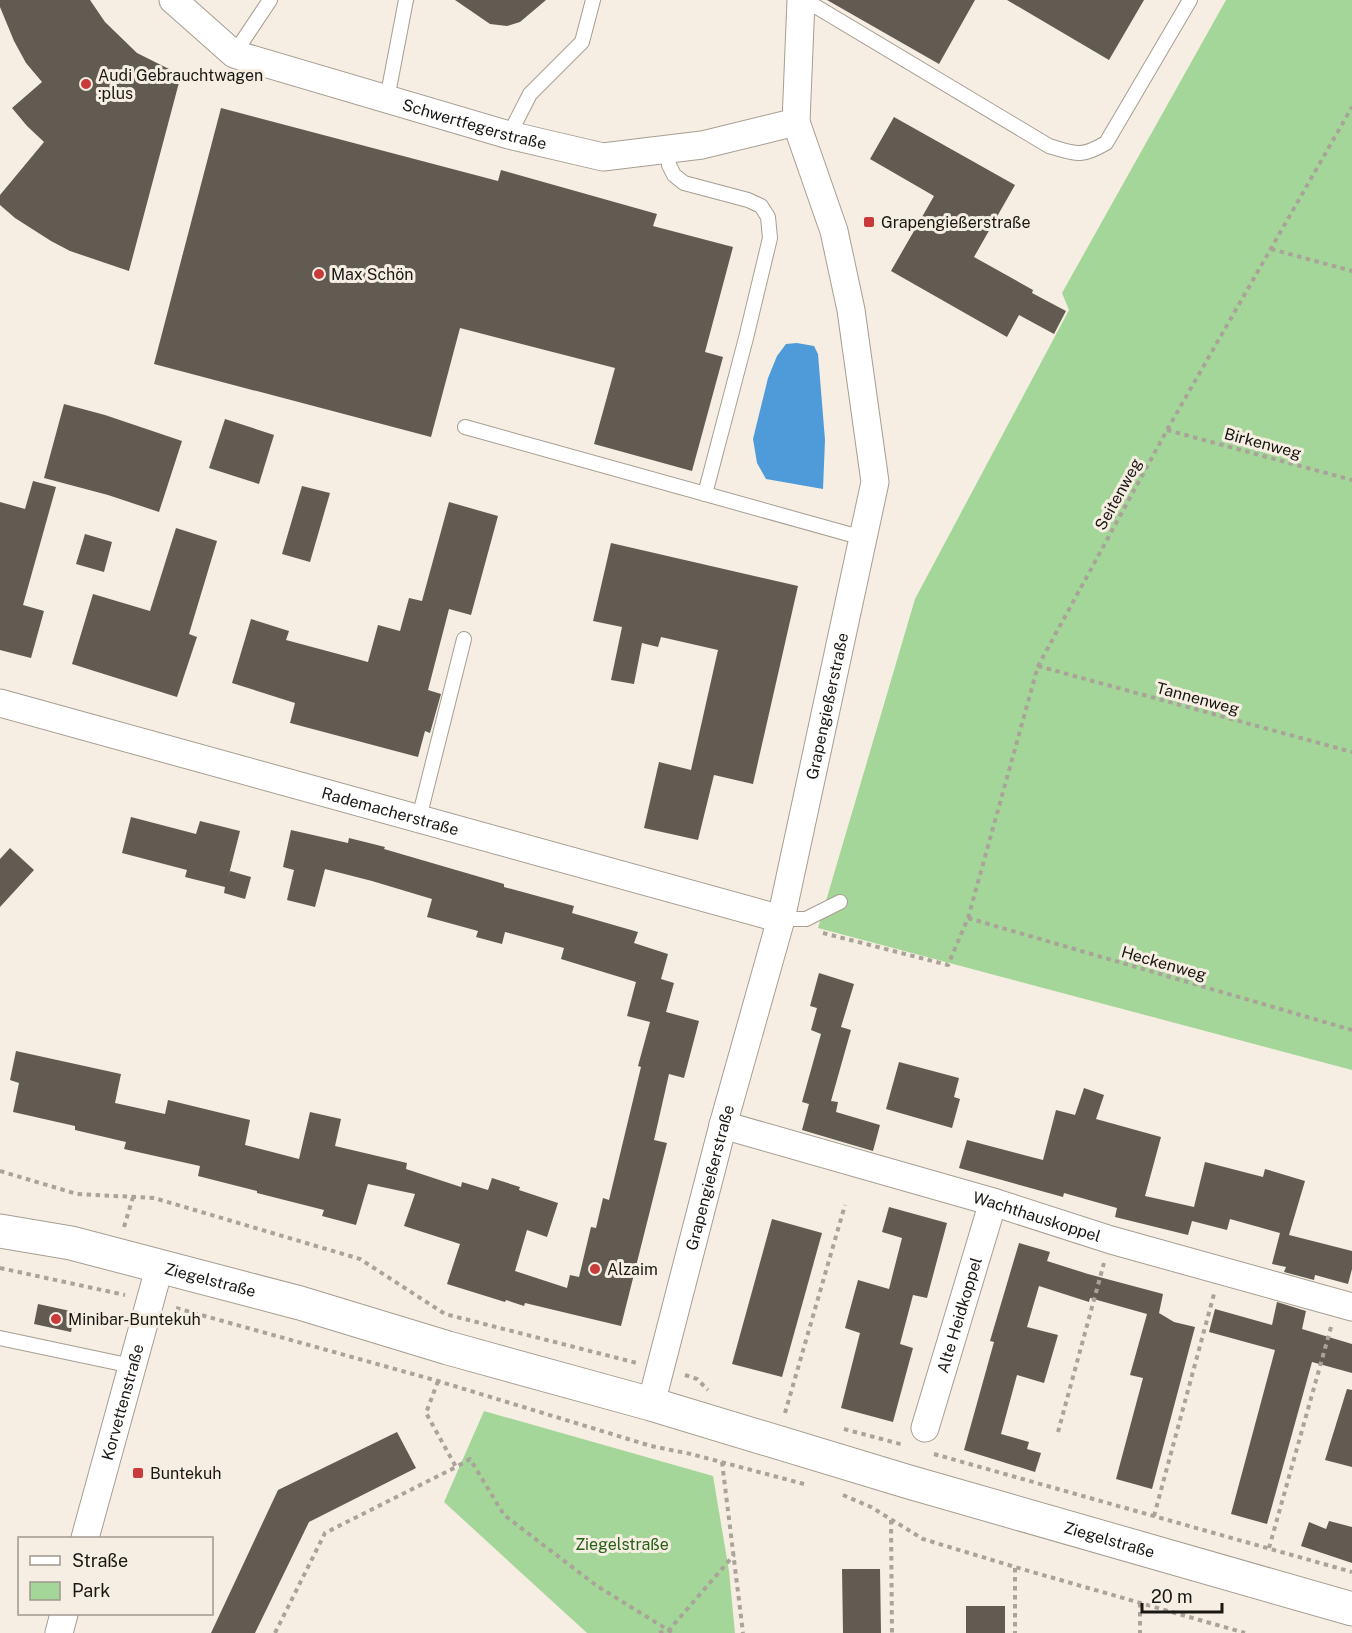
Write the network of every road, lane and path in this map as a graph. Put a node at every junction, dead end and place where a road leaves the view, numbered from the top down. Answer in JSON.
{"nodes":[{"id":1,"x":173,"y":0,"type":"edge"},
{"id":2,"x":270,"y":0,"type":"edge"},
{"id":3,"x":406,"y":0,"type":"edge"},
{"id":4,"x":594,"y":0,"type":"edge"},
{"id":5,"x":803,"y":0,"type":"edge"},
{"id":6,"x":1190,"y":0,"type":"edge"},
{"id":7,"x":234,"y":54,"type":"junction"},
{"id":8,"x":387,"y":99,"type":"junction"},
{"id":9,"x":1352,"y":107,"type":"edge"},
{"id":10,"x":796,"y":122,"type":"junction"},
{"id":11,"x":509,"y":135,"type":"junction"},
{"id":12,"x":668,"y":149,"type":"junction"},
{"id":13,"x":1271,"y":249,"type":"junction"},
{"id":14,"x":1352,"y":271,"type":"edge"},
{"id":15,"x":465,"y":427,"type":"dead end"},
{"id":16,"x":1167,"y":430,"type":"junction"},
{"id":17,"x":1352,"y":480,"type":"edge"},
{"id":18,"x":705,"y":494,"type":"junction"},
{"id":19,"x":863,"y":538,"type":"junction"},
{"id":20,"x":464,"y":639,"type":"dead end"},
{"id":21,"x":1038,"y":666,"type":"junction"},
{"id":22,"x":0,"y":703,"type":"edge"},
{"id":23,"x":1352,"y":752,"type":"edge"},
{"id":24,"x":419,"y":819,"type":"junction"},
{"id":25,"x":840,"y":902,"type":"dead end"},
{"id":26,"x":968,"y":918,"type":"junction"},
{"id":27,"x":781,"y":919,"type":"junction"},
{"id":28,"x":1352,"y":1030,"type":"edge"},
{"id":29,"x":723,"y":1125,"type":"junction"},
{"id":30,"x":0,"y":1171,"type":"edge"},
{"id":31,"x":993,"y":1202,"type":"junction"},
{"id":32,"x":845,"y":1205,"type":"dead end"},
{"id":33,"x":0,"y":1231,"type":"edge"},
{"id":34,"x":1111,"y":1240,"type":"junction"},
{"id":35,"x":160,"y":1265,"type":"junction"},
{"id":36,"x":0,"y":1268,"type":"edge"},
{"id":37,"x":1221,"y":1270,"type":"junction"},
{"id":38,"x":150,"y":1301,"type":"junction"},
{"id":39,"x":1345,"y":1305,"type":"edge"},
{"id":40,"x":0,"y":1338,"type":"edge"},
{"id":41,"x":132,"y":1366,"type":"junction"},
{"id":42,"x":660,"y":1369,"type":"junction"},
{"id":43,"x":438,"y":1381,"type":"junction"},
{"id":44,"x":651,"y":1404,"type":"junction"},
{"id":45,"x":785,"y":1413,"type":"dead end"},
{"id":46,"x":841,"y":1428,"type":"dead end"},
{"id":47,"x":1059,"y":1432,"type":"dead end"},
{"id":48,"x":921,"y":1442,"type":"junction"},
{"id":49,"x":722,"y":1462,"type":"junction"},
{"id":50,"x":456,"y":1467,"type":"junction"},
{"id":51,"x":812,"y":1486,"type":"dead end"},
{"id":52,"x":835,"y":1492,"type":"dead end"},
{"id":53,"x":1154,"y":1516,"type":"junction"},
{"id":54,"x":891,"y":1520,"type":"junction"},
{"id":55,"x":86,"y":1537,"type":"edge"},
{"id":56,"x":1269,"y":1548,"type":"junction"},
{"id":57,"x":734,"y":1555,"type":"junction"},
{"id":58,"x":1015,"y":1567,"type":"junction"},
{"id":59,"x":1352,"y":1572,"type":"edge"},
{"id":60,"x":1140,"y":1603,"type":"junction"},
{"id":61,"x":1352,"y":1610,"type":"edge"},
{"id":62,"x":64,"y":1615,"type":"edge"},
{"id":63,"x":671,"y":1632,"type":"edge"},
{"id":64,"x":59,"y":1633,"type":"edge"},
{"id":65,"x":275,"y":1633,"type":"edge"},
{"id":66,"x":659,"y":1633,"type":"edge"},
{"id":67,"x":743,"y":1633,"type":"edge"},
{"id":68,"x":892,"y":1633,"type":"edge"},
{"id":69,"x":1015,"y":1633,"type":"edge"},
{"id":70,"x":1140,"y":1633,"type":"edge"},
{"id":71,"x":1245,"y":1633,"type":"edge"}],
"edges":[{"from":1,"to":7,"type":"street","name":"Schwertfegerstraße"},
{"from":2,"to":7,"type":"lane"},
{"from":3,"to":8,"type":"lane"},
{"from":4,"to":11,"type":"lane"},
{"from":5,"to":6,"type":"lane"},
{"from":5,"to":10,"type":"street","name":"Grapengießerstraße"},
{"from":7,"to":8,"type":"street","name":"Schwertfegerstraße"},
{"from":8,"to":11,"type":"street","name":"Schwertfegerstraße"},
{"from":9,"to":13,"type":"path","name":"Seitenweg"},
{"from":10,"to":12,"type":"street","name":"Schwertfegerstraße"},
{"from":10,"to":19,"type":"street","name":"Grapengießerstraße"},
{"from":11,"to":12,"type":"street","name":"Schwertfegerstraße"},
{"from":12,"to":18,"type":"lane"},
{"from":13,"to":14,"type":"path"},
{"from":13,"to":16,"type":"path","name":"Seitenweg"},
{"from":15,"to":18,"type":"lane"},
{"from":16,"to":17,"type":"path","name":"Birkenweg"},
{"from":16,"to":21,"type":"path","name":"Seitenweg"},
{"from":18,"to":19,"type":"lane"},
{"from":19,"to":27,"type":"street","name":"Grapengießerstraße"},
{"from":20,"to":24,"type":"lane"},
{"from":21,"to":23,"type":"path","name":"Tannenweg"},
{"from":21,"to":26,"type":"path","name":"Seitenweg"},
{"from":22,"to":24,"type":"street","name":"Rademacherstraße"},
{"from":24,"to":27,"type":"street","name":"Rademacherstraße"},
{"from":25,"to":27,"type":"lane"},
{"from":26,"to":27,"type":"path","name":"Seitenweg"},
{"from":26,"to":28,"type":"path","name":"Heckenweg"},
{"from":27,"to":29,"type":"street","name":"Grapengießerstraße"},
{"from":29,"to":31,"type":"street","name":"Wachthauskoppel"},
{"from":29,"to":42,"type":"street","name":"Grapengießerstraße"},
{"from":30,"to":42,"type":"path"},
{"from":31,"to":34,"type":"street","name":"Wachthauskoppel"},
{"from":31,"to":48,"type":"street","name":"Alte Heidkoppel"},
{"from":32,"to":45,"type":"path"},
{"from":33,"to":35,"type":"main road","name":"Ziegelstraße"},
{"from":34,"to":37,"type":"street","name":"Wachthauskoppel"},
{"from":34,"to":47,"type":"path"},
{"from":35,"to":38,"type":"street","name":"Korvettenstraße"},
{"from":35,"to":44,"type":"main road","name":"Ziegelstraße"},
{"from":36,"to":38,"type":"path"},
{"from":37,"to":39,"type":"street","name":"Wachthauskoppel"},
{"from":37,"to":53,"type":"path"},
{"from":38,"to":41,"type":"street","name":"Korvettenstraße"},
{"from":38,"to":43,"type":"path"},
{"from":39,"to":56,"type":"path"},
{"from":40,"to":41,"type":"lane"},
{"from":41,"to":55,"type":"street","name":"Korvettenstraße"},
{"from":42,"to":44,"type":"street","name":"Grapengießerstraße"},
{"from":43,"to":49,"type":"path"},
{"from":43,"to":50,"type":"path"},
{"from":44,"to":61,"type":"main road","name":"Ziegelstraße"},
{"from":46,"to":48,"type":"path"},
{"from":48,"to":53,"type":"path"},
{"from":49,"to":51,"type":"path"},
{"from":49,"to":57,"type":"path"},
{"from":50,"to":63,"type":"path"},
{"from":50,"to":65,"type":"path"},
{"from":52,"to":54,"type":"path"},
{"from":53,"to":56,"type":"path"},
{"from":54,"to":58,"type":"path"},
{"from":54,"to":68,"type":"path"},
{"from":56,"to":59,"type":"path"},
{"from":57,"to":63,"type":"path"},
{"from":57,"to":67,"type":"path"},
{"from":58,"to":60,"type":"path"},
{"from":58,"to":69,"type":"path"},
{"from":60,"to":70,"type":"path"},
{"from":60,"to":71,"type":"path"},
{"from":62,"to":64,"type":"street"},
{"from":63,"to":66,"type":"path"}]}
